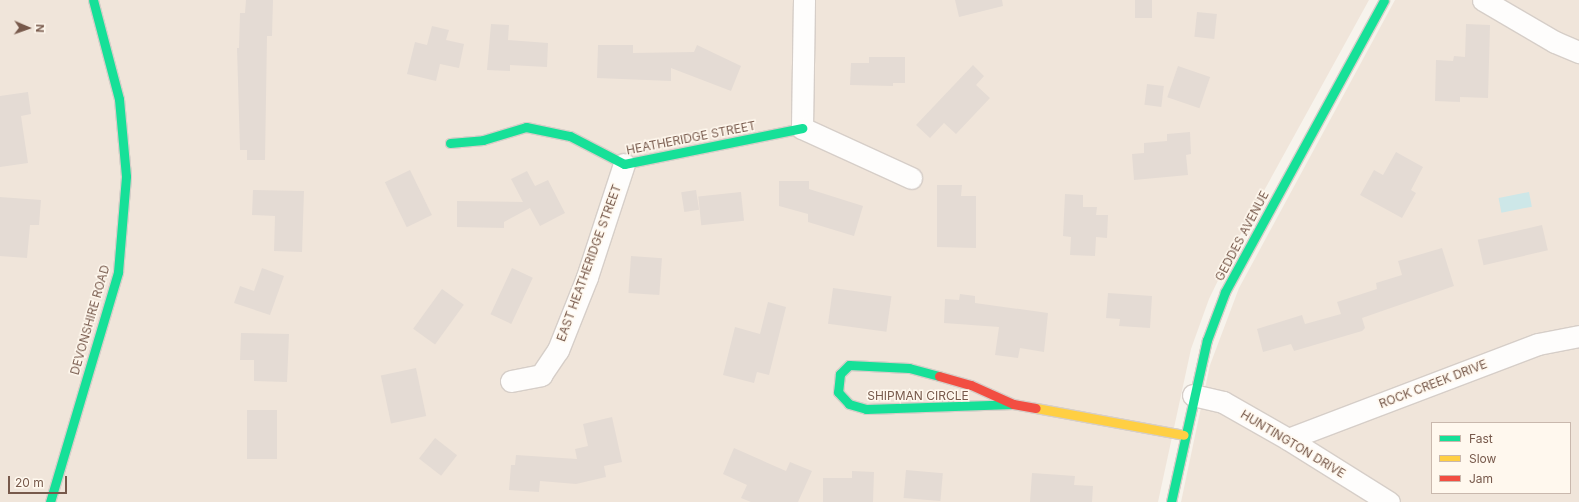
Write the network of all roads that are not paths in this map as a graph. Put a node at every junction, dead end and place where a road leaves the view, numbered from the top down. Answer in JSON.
{"nodes":[{"id":1,"x":93,"y":0,"type":"edge"},
{"id":2,"x":804,"y":0,"type":"edge"},
{"id":3,"x":1384,"y":0,"type":"edge"},
{"id":4,"x":1483,"y":0,"type":"edge"},
{"id":5,"x":1579,"y":52,"type":"edge"},
{"id":6,"x":802,"y":128,"type":"junction"},
{"id":7,"x":450,"y":143,"type":"dead end"},
{"id":8,"x":624,"y":164,"type":"junction"},
{"id":9,"x":911,"y":178,"type":"dead end"},
{"id":10,"x":1579,"y":336,"type":"edge"},
{"id":11,"x":512,"y":381,"type":"dead end"},
{"id":12,"x":1193,"y":395,"type":"junction"},
{"id":13,"x":1013,"y":404,"type":"junction"},
{"id":14,"x":1184,"y":435,"type":"junction"},
{"id":15,"x":1288,"y":439,"type":"junction"},
{"id":16,"x":50,"y":502,"type":"edge"},
{"id":17,"x":1171,"y":502,"type":"edge"},
{"id":18,"x":1389,"y":502,"type":"edge"}],
"edges":[{"from":1,"to":16,"type":"street","name":"DEVONSHIRE ROAD"},
{"from":2,"to":6,"type":"street"},
{"from":3,"to":12,"type":"street","name":"GEDDES AVENUE"},
{"from":4,"to":5,"type":"street"},
{"from":6,"to":8,"type":"street","name":"HEATHERIDGE STREET"},
{"from":6,"to":9,"type":"street"},
{"from":7,"to":8,"type":"street","name":"HEATHERIDGE STREET"},
{"from":8,"to":11,"type":"street","name":"EAST HEATHERIDGE STREET"},
{"from":10,"to":15,"type":"street","name":"ROCK CREEK DRIVE"},
{"from":12,"to":14,"type":"street","name":"GEDDES AVENUE"},
{"from":12,"to":15,"type":"street","name":"HUNTINGTON DRIVE"},
{"from":13,"to":13,"type":"street","name":"SHIPMAN CIRCLE"},
{"from":13,"to":14,"type":"street","name":"SHIPMAN CIRCLE"},
{"from":14,"to":17,"type":"street","name":"GEDDES AVENUE"},
{"from":15,"to":18,"type":"street","name":"HUNTINGTON DRIVE"}]}
